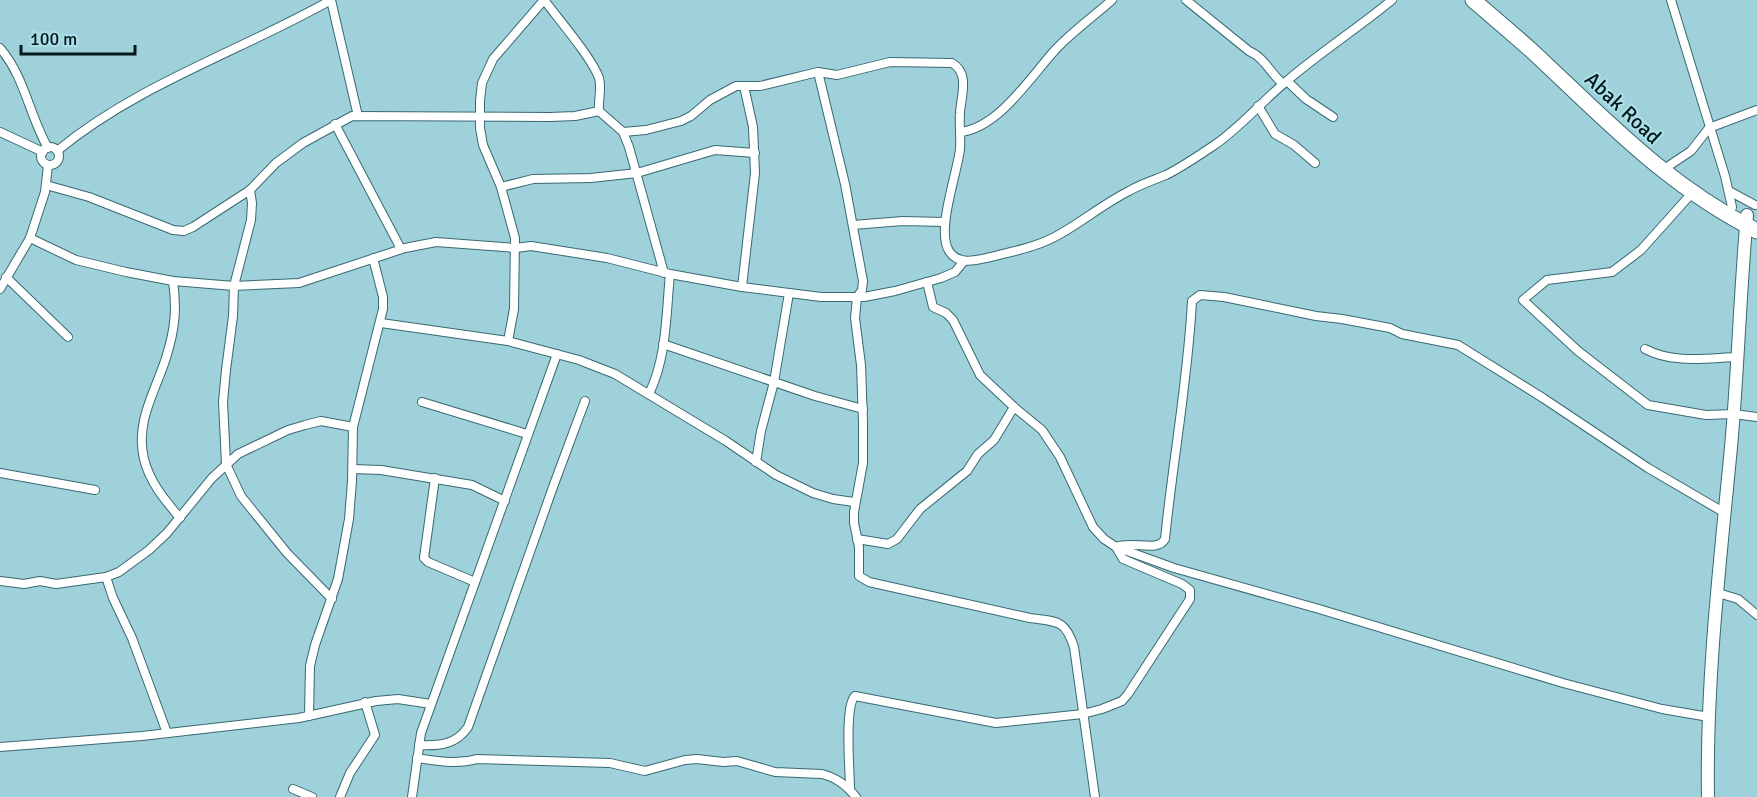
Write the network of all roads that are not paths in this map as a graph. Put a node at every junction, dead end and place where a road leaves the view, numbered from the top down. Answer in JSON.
{"nodes":[{"id":1,"x":1112,"y":0,"type":"edge"},
{"id":2,"x":1186,"y":0,"type":"edge"},
{"id":3,"x":1392,"y":0,"type":"edge"},
{"id":4,"x":1473,"y":0,"type":"edge"},
{"id":5,"x":1488,"y":0,"type":"edge"},
{"id":6,"x":1671,"y":0,"type":"edge"},
{"id":7,"x":545,"y":1,"type":"edge"},
{"id":8,"x":0,"y":48,"type":"edge"},
{"id":9,"x":818,"y":72,"type":"junction"},
{"id":10,"x":1285,"y":82,"type":"junction"},
{"id":11,"x":744,"y":86,"type":"junction"},
{"id":12,"x":1258,"y":106,"type":"junction"},
{"id":13,"x":1757,"y":110,"type":"edge"},
{"id":14,"x":599,"y":111,"type":"junction"},
{"id":15,"x":480,"y":115,"type":"junction"},
{"id":16,"x":358,"y":116,"type":"junction"},
{"id":17,"x":1333,"y":117,"type":"dead end"},
{"id":18,"x":335,"y":124,"type":"junction"},
{"id":19,"x":1709,"y":128,"type":"junction"},
{"id":20,"x":0,"y":132,"type":"edge"},
{"id":21,"x":623,"y":132,"type":"junction"},
{"id":22,"x":960,"y":132,"type":"junction"},
{"id":23,"x":45,"y":150,"type":"junction"},
{"id":24,"x":57,"y":151,"type":"junction"},
{"id":25,"x":755,"y":153,"type":"junction"},
{"id":26,"x":1315,"y":163,"type":"dead end"},
{"id":27,"x":48,"y":165,"type":"junction"},
{"id":28,"x":1670,"y":165,"type":"junction"},
{"id":29,"x":638,"y":173,"type":"junction"},
{"id":30,"x":46,"y":185,"type":"junction"},
{"id":31,"x":501,"y":187,"type":"junction"},
{"id":32,"x":250,"y":190,"type":"junction"},
{"id":33,"x":1692,"y":193,"type":"junction"},
{"id":34,"x":1730,"y":199,"type":"junction"},
{"id":35,"x":1753,"y":216,"type":"edge"},
{"id":36,"x":944,"y":222,"type":"junction"},
{"id":37,"x":853,"y":225,"type":"junction"},
{"id":38,"x":30,"y":238,"type":"junction"},
{"id":39,"x":516,"y":248,"type":"junction"},
{"id":40,"x":401,"y":249,"type":"junction"},
{"id":41,"x":374,"y":258,"type":"junction"},
{"id":42,"x":964,"y":261,"type":"junction"},
{"id":43,"x":667,"y":274,"type":"junction"},
{"id":44,"x":6,"y":277,"type":"junction"},
{"id":45,"x":173,"y":281,"type":"junction"},
{"id":46,"x":927,"y":282,"type":"junction"},
{"id":47,"x":234,"y":286,"type":"junction"},
{"id":48,"x":742,"y":287,"type":"junction"},
{"id":49,"x":0,"y":289,"type":"edge"},
{"id":50,"x":789,"y":293,"type":"junction"},
{"id":51,"x":857,"y":297,"type":"junction"},
{"id":52,"x":381,"y":323,"type":"junction"},
{"id":53,"x":68,"y":337,"type":"dead end"},
{"id":54,"x":508,"y":341,"type":"junction"},
{"id":55,"x":663,"y":344,"type":"junction"},
{"id":56,"x":1645,"y":349,"type":"dead end"},
{"id":57,"x":557,"y":354,"type":"junction"},
{"id":58,"x":1737,"y":357,"type":"junction"},
{"id":59,"x":774,"y":382,"type":"junction"},
{"id":60,"x":649,"y":394,"type":"junction"},
{"id":61,"x":585,"y":401,"type":"dead end"},
{"id":62,"x":422,"y":402,"type":"dead end"},
{"id":63,"x":1014,"y":407,"type":"junction"},
{"id":64,"x":863,"y":409,"type":"junction"},
{"id":65,"x":1734,"y":414,"type":"junction"},
{"id":66,"x":1757,"y":417,"type":"edge"},
{"id":67,"x":353,"y":427,"type":"junction"},
{"id":68,"x":527,"y":434,"type":"junction"},
{"id":69,"x":756,"y":462,"type":"junction"},
{"id":70,"x":226,"y":464,"type":"junction"},
{"id":71,"x":353,"y":469,"type":"junction"},
{"id":72,"x":0,"y":473,"type":"edge"},
{"id":73,"x":435,"y":478,"type":"junction"},
{"id":74,"x":95,"y":490,"type":"dead end"},
{"id":75,"x":505,"y":501,"type":"junction"},
{"id":76,"x":854,"y":502,"type":"junction"},
{"id":77,"x":1725,"y":513,"type":"junction"},
{"id":78,"x":180,"y":518,"type":"junction"},
{"id":79,"x":858,"y":539,"type":"junction"},
{"id":80,"x":1116,"y":547,"type":"junction"},
{"id":81,"x":106,"y":577,"type":"junction"},
{"id":82,"x":0,"y":581,"type":"edge"},
{"id":83,"x":475,"y":582,"type":"junction"},
{"id":84,"x":1718,"y":593,"type":"junction"},
{"id":85,"x":332,"y":599,"type":"junction"},
{"id":86,"x":1757,"y":615,"type":"edge"},
{"id":87,"x":365,"y":702,"type":"junction"},
{"id":88,"x":431,"y":704,"type":"junction"},
{"id":89,"x":1083,"y":714,"type":"junction"},
{"id":90,"x":309,"y":716,"type":"junction"},
{"id":91,"x":1709,"y":717,"type":"junction"},
{"id":92,"x":167,"y":733,"type":"junction"},
{"id":93,"x":419,"y":745,"type":"junction"},
{"id":94,"x":0,"y":747,"type":"edge"},
{"id":95,"x":417,"y":758,"type":"junction"},
{"id":96,"x":293,"y":789,"type":"dead end"},
{"id":97,"x":849,"y":789,"type":"junction"},
{"id":98,"x":312,"y":797,"type":"edge"},
{"id":99,"x":340,"y":797,"type":"edge"},
{"id":100,"x":412,"y":797,"type":"edge"},
{"id":101,"x":856,"y":797,"type":"edge"},
{"id":102,"x":1095,"y":797,"type":"edge"},
{"id":103,"x":1708,"y":797,"type":"edge"}],
"edges":[{"from":1,"to":22,"type":"street"},
{"from":2,"to":10,"type":"street"},
{"from":3,"to":10,"type":"street"},
{"from":4,"to":33,"type":"highway","name":"Abak Road"},
{"from":5,"to":28,"type":"highway","name":"Abak Road"},
{"from":6,"to":19,"type":"street"},
{"from":7,"to":14,"type":"street"},
{"from":7,"to":15,"type":"street"},
{"from":8,"to":23,"type":"street"},
{"from":9,"to":11,"type":"street"},
{"from":9,"to":22,"type":"street"},
{"from":9,"to":37,"type":"street"},
{"from":10,"to":12,"type":"street"},
{"from":10,"to":17,"type":"street"},
{"from":11,"to":21,"type":"street"},
{"from":11,"to":25,"type":"street"},
{"from":12,"to":26,"type":"street"},
{"from":12,"to":42,"type":"street"},
{"from":13,"to":19,"type":"street"},
{"from":14,"to":15,"type":"street"},
{"from":14,"to":21,"type":"street"},
{"from":15,"to":16,"type":"street"},
{"from":15,"to":31,"type":"street"},
{"from":16,"to":18,"type":"street"},
{"from":16,"to":24,"type":"street"},
{"from":18,"to":32,"type":"street"},
{"from":18,"to":40,"type":"street"},
{"from":19,"to":28,"type":"street"},
{"from":19,"to":34,"type":"street"},
{"from":20,"to":23,"type":"street"},
{"from":21,"to":29,"type":"street"},
{"from":22,"to":36,"type":"street"},
{"from":23,"to":24,"type":"street"},
{"from":23,"to":27,"type":"street"},
{"from":24,"to":27,"type":"street"},
{"from":25,"to":29,"type":"street"},
{"from":25,"to":48,"type":"street"},
{"from":27,"to":30,"type":"street"},
{"from":28,"to":34,"type":"highway","name":"Abak Road"},
{"from":29,"to":31,"type":"street"},
{"from":29,"to":43,"type":"street"},
{"from":30,"to":32,"type":"street"},
{"from":30,"to":38,"type":"street"},
{"from":31,"to":39,"type":"street"},
{"from":32,"to":47,"type":"street"},
{"from":33,"to":35,"type":"highway","name":"Abak Road"},
{"from":33,"to":65,"type":"street"},
{"from":34,"to":35,"type":"highway","name":"Abak Road"},
{"from":35,"to":58,"type":"street"},
{"from":36,"to":37,"type":"street"},
{"from":36,"to":42,"type":"street"},
{"from":37,"to":51,"type":"street"},
{"from":38,"to":44,"type":"street"},
{"from":38,"to":45,"type":"street"},
{"from":39,"to":40,"type":"street"},
{"from":39,"to":43,"type":"street"},
{"from":39,"to":54,"type":"street"},
{"from":40,"to":41,"type":"street"},
{"from":41,"to":47,"type":"street"},
{"from":41,"to":52,"type":"street"},
{"from":42,"to":46,"type":"street"},
{"from":43,"to":48,"type":"street"},
{"from":43,"to":55,"type":"street"},
{"from":44,"to":49,"type":"street"},
{"from":44,"to":53,"type":"street"},
{"from":45,"to":47,"type":"street"},
{"from":45,"to":78,"type":"street"},
{"from":46,"to":51,"type":"street"},
{"from":46,"to":63,"type":"street"},
{"from":47,"to":70,"type":"street"},
{"from":48,"to":50,"type":"street"},
{"from":50,"to":51,"type":"street"},
{"from":50,"to":59,"type":"street"},
{"from":51,"to":64,"type":"street"},
{"from":52,"to":54,"type":"street"},
{"from":52,"to":67,"type":"street"},
{"from":54,"to":57,"type":"street"},
{"from":55,"to":59,"type":"street"},
{"from":55,"to":60,"type":"street"},
{"from":56,"to":58,"type":"street"},
{"from":57,"to":60,"type":"street"},
{"from":57,"to":68,"type":"street"},
{"from":58,"to":65,"type":"street"},
{"from":59,"to":64,"type":"street"},
{"from":59,"to":69,"type":"street"},
{"from":60,"to":69,"type":"street"},
{"from":61,"to":93,"type":"street"},
{"from":62,"to":68,"type":"street"},
{"from":63,"to":79,"type":"street"},
{"from":63,"to":80,"type":"street"},
{"from":64,"to":76,"type":"street"},
{"from":65,"to":66,"type":"street"},
{"from":65,"to":77,"type":"street"},
{"from":67,"to":70,"type":"street"},
{"from":67,"to":71,"type":"street"},
{"from":68,"to":75,"type":"street"},
{"from":69,"to":76,"type":"street"},
{"from":70,"to":78,"type":"street"},
{"from":70,"to":85,"type":"street"},
{"from":71,"to":73,"type":"street"},
{"from":71,"to":85,"type":"street"},
{"from":72,"to":74,"type":"street"},
{"from":73,"to":75,"type":"street"},
{"from":73,"to":83,"type":"street"},
{"from":75,"to":83,"type":"street"},
{"from":76,"to":79,"type":"street"},
{"from":77,"to":80,"type":"street"},
{"from":77,"to":84,"type":"street"},
{"from":78,"to":81,"type":"street"},
{"from":79,"to":89,"type":"street"},
{"from":80,"to":89,"type":"street"},
{"from":80,"to":91,"type":"street"},
{"from":81,"to":82,"type":"street"},
{"from":81,"to":92,"type":"street"},
{"from":83,"to":88,"type":"street"},
{"from":84,"to":86,"type":"street"},
{"from":84,"to":91,"type":"street"},
{"from":85,"to":90,"type":"street"},
{"from":87,"to":88,"type":"street"},
{"from":87,"to":90,"type":"street"},
{"from":87,"to":99,"type":"street"},
{"from":88,"to":93,"type":"street"},
{"from":89,"to":97,"type":"street"},
{"from":89,"to":102,"type":"street"},
{"from":90,"to":92,"type":"street"},
{"from":91,"to":103,"type":"street"},
{"from":92,"to":94,"type":"street"},
{"from":93,"to":95,"type":"street"},
{"from":95,"to":97,"type":"street"},
{"from":95,"to":100,"type":"street"},
{"from":96,"to":98,"type":"street"},
{"from":97,"to":101,"type":"street"}]}
